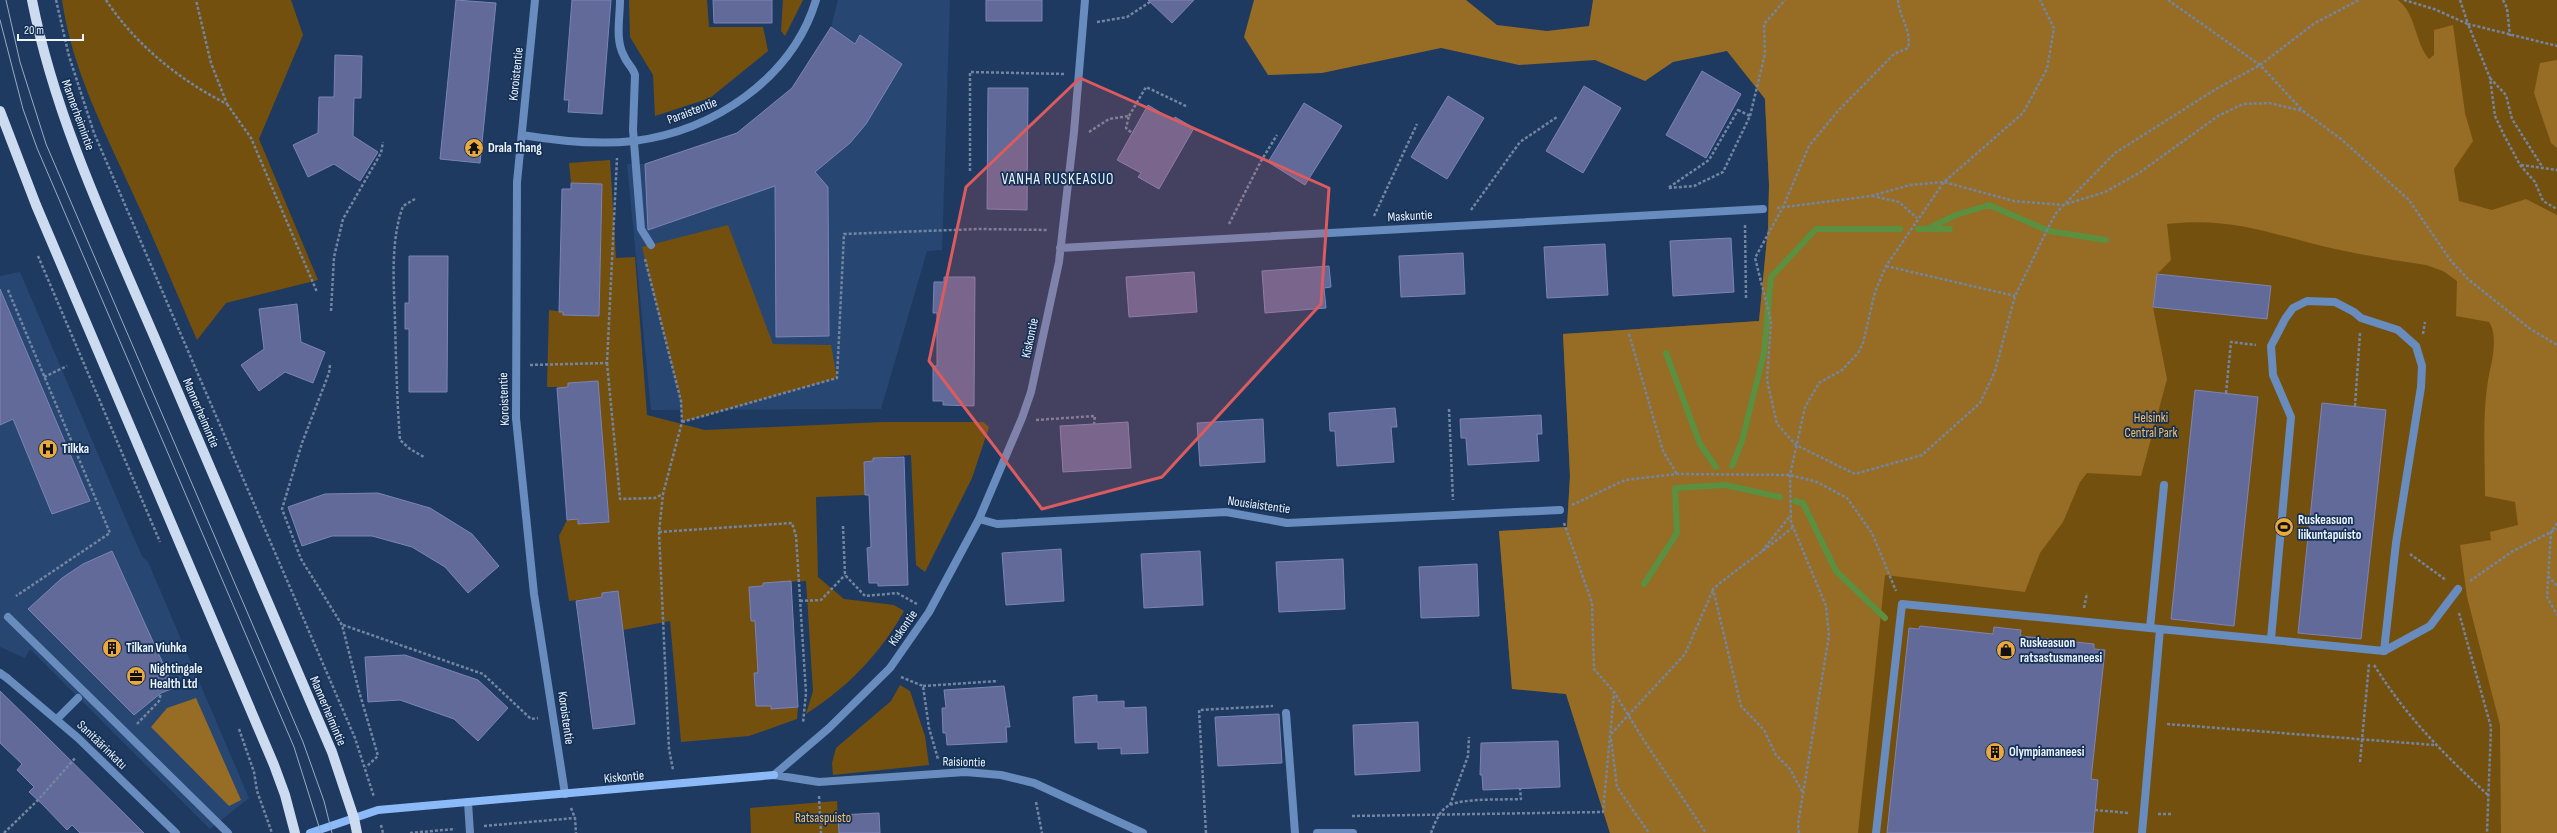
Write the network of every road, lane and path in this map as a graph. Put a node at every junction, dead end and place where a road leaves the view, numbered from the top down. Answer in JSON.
{"nodes":[{"id":1,"x":32,"y":0,"type":"edge"},
{"id":2,"x":56,"y":0,"type":"edge"},
{"id":3,"x":106,"y":0,"type":"edge"},
{"id":4,"x":196,"y":0,"type":"edge"},
{"id":5,"x":535,"y":0,"type":"edge"},
{"id":6,"x":620,"y":0,"type":"edge"},
{"id":7,"x":816,"y":0,"type":"edge"},
{"id":8,"x":1086,"y":0,"type":"edge"},
{"id":9,"x":1785,"y":0,"type":"edge"},
{"id":10,"x":1898,"y":0,"type":"edge"},
{"id":11,"x":2040,"y":0,"type":"edge"},
{"id":12,"x":2168,"y":0,"type":"edge"},
{"id":13,"x":2359,"y":0,"type":"edge"},
{"id":14,"x":2404,"y":0,"type":"edge"},
{"id":15,"x":2460,"y":0,"type":"edge"},
{"id":16,"x":2503,"y":0,"type":"edge"},
{"id":17,"x":1150,"y":2,"type":"dead end"},
{"id":18,"x":1084,"y":22,"type":"junction"},
{"id":19,"x":2468,"y":24,"type":"junction"},
{"id":20,"x":2510,"y":36,"type":"junction"},
{"id":21,"x":2557,"y":46,"type":"edge"},
{"id":22,"x":2260,"y":65,"type":"junction"},
{"id":23,"x":1080,"y":75,"type":"junction"},
{"id":24,"x":2490,"y":78,"type":"junction"},
{"id":25,"x":227,"y":104,"type":"junction"},
{"id":26,"x":1188,"y":107,"type":"dead end"},
{"id":27,"x":0,"y":111,"type":"edge"},
{"id":28,"x":2303,"y":111,"type":"junction"},
{"id":29,"x":1129,"y":116,"type":"junction"},
{"id":30,"x":1750,"y":116,"type":"junction"},
{"id":31,"x":1556,"y":117,"type":"dead end"},
{"id":32,"x":1417,"y":124,"type":"dead end"},
{"id":33,"x":1074,"y":132,"type":"junction"},
{"id":34,"x":1132,"y":133,"type":"dead end"},
{"id":35,"x":1277,"y":135,"type":"dead end"},
{"id":36,"x":522,"y":136,"type":"junction"},
{"id":37,"x":615,"y":141,"type":"junction"},
{"id":38,"x":634,"y":141,"type":"junction"},
{"id":39,"x":383,"y":142,"type":"dead end"},
{"id":40,"x":2520,"y":165,"type":"junction"},
{"id":41,"x":2543,"y":168,"type":"junction"},
{"id":42,"x":2557,"y":170,"type":"edge"},
{"id":43,"x":970,"y":171,"type":"dead end"},
{"id":44,"x":1944,"y":182,"type":"junction"},
{"id":45,"x":1871,"y":196,"type":"junction"},
{"id":46,"x":415,"y":199,"type":"dead end"},
{"id":47,"x":2063,"y":205,"type":"junction"},
{"id":48,"x":1784,"y":207,"type":"junction"},
{"id":49,"x":1763,"y":208,"type":"joint"},
{"id":50,"x":2557,"y":209,"type":"edge"},
{"id":51,"x":1745,"y":210,"type":"junction"},
{"id":52,"x":1917,"y":218,"type":"junction"},
{"id":53,"x":1466,"y":225,"type":"junction"},
{"id":54,"x":1046,"y":230,"type":"dead end"},
{"id":55,"x":1372,"y":231,"type":"junction"},
{"id":56,"x":1226,"y":239,"type":"junction"},
{"id":57,"x":651,"y":245,"type":"joint"},
{"id":58,"x":1060,"y":248,"type":"junction"},
{"id":59,"x":37,"y":253,"type":"dead end"},
{"id":60,"x":1886,"y":266,"type":"junction"},
{"id":61,"x":8,"y":290,"type":"dead end"},
{"id":62,"x":317,"y":292,"type":"dead end"},
{"id":63,"x":2015,"y":296,"type":"junction"},
{"id":64,"x":1746,"y":298,"type":"dead end"},
{"id":65,"x":331,"y":310,"type":"dead end"},
{"id":66,"x":2361,"y":318,"type":"junction"},
{"id":67,"x":1629,"y":334,"type":"dead end"},
{"id":68,"x":2557,"y":345,"type":"edge"},
{"id":69,"x":2271,"y":346,"type":"junction"},
{"id":70,"x":608,"y":363,"type":"junction"},
{"id":71,"x":330,"y":365,"type":"dead end"},
{"id":72,"x":515,"y":365,"type":"junction"},
{"id":73,"x":67,"y":366,"type":"dead end"},
{"id":74,"x":44,"y":377,"type":"junction"},
{"id":75,"x":2226,"y":393,"type":"dead end"},
{"id":76,"x":2355,"y":406,"type":"dead end"},
{"id":77,"x":1449,"y":409,"type":"dead end"},
{"id":78,"x":1022,"y":418,"type":"junction"},
{"id":79,"x":682,"y":422,"type":"junction"},
{"id":80,"x":1094,"y":424,"type":"dead end"},
{"id":81,"x":1796,"y":446,"type":"junction"},
{"id":82,"x":424,"y":457,"type":"dead end"},
{"id":83,"x":1677,"y":474,"type":"junction"},
{"id":84,"x":1790,"y":475,"type":"junction"},
{"id":85,"x":2164,"y":485,"type":"dead end"},
{"id":86,"x":663,"y":494,"type":"junction"},
{"id":87,"x":1560,"y":510,"type":"junction"},
{"id":88,"x":1791,"y":515,"type":"junction"},
{"id":89,"x":1453,"y":516,"type":"junction"},
{"id":90,"x":979,"y":519,"type":"junction"},
{"id":91,"x":2557,"y":523,"type":"edge"},
{"id":92,"x":843,"y":526,"type":"dead end"},
{"id":93,"x":1793,"y":527,"type":"junction"},
{"id":94,"x":2557,"y":529,"type":"edge"},
{"id":95,"x":659,"y":532,"type":"junction"},
{"id":96,"x":2551,"y":532,"type":"junction"},
{"id":97,"x":160,"y":543,"type":"dead end"},
{"id":98,"x":2396,"y":543,"type":"junction"},
{"id":99,"x":1760,"y":555,"type":"junction"},
{"id":100,"x":845,"y":575,"type":"junction"},
{"id":101,"x":2548,"y":576,"type":"junction"},
{"id":102,"x":2557,"y":586,"type":"edge"},
{"id":103,"x":2458,"y":589,"type":"junction"},
{"id":104,"x":1713,"y":590,"type":"junction"},
{"id":105,"x":16,"y":596,"type":"dead end"},
{"id":106,"x":800,"y":601,"type":"junction"},
{"id":107,"x":1902,"y":604,"type":"junction"},
{"id":108,"x":929,"y":612,"type":"junction"},
{"id":109,"x":2557,"y":615,"type":"edge"},
{"id":110,"x":8,"y":617,"type":"dead end"},
{"id":111,"x":342,"y":625,"type":"junction"},
{"id":112,"x":2150,"y":628,"type":"junction"},
{"id":113,"x":2160,"y":629,"type":"junction"},
{"id":114,"x":2271,"y":639,"type":"junction"},
{"id":115,"x":2384,"y":651,"type":"junction"},
{"id":116,"x":890,"y":668,"type":"junction"},
{"id":117,"x":0,"y":673,"type":"edge"},
{"id":118,"x":998,"y":681,"type":"dead end"},
{"id":119,"x":923,"y":686,"type":"junction"},
{"id":120,"x":1614,"y":692,"type":"junction"},
{"id":121,"x":160,"y":693,"type":"dead end"},
{"id":122,"x":78,"y":698,"type":"dead end"},
{"id":123,"x":1286,"y":713,"type":"joint"},
{"id":124,"x":1628,"y":715,"type":"junction"},
{"id":125,"x":57,"y":719,"type":"junction"},
{"id":126,"x":531,"y":719,"type":"dead end"},
{"id":127,"x":803,"y":723,"type":"dead end"},
{"id":128,"x":2152,"y":723,"type":"junction"},
{"id":129,"x":238,"y":724,"type":"dead end"},
{"id":130,"x":136,"y":725,"type":"dead end"},
{"id":131,"x":1610,"y":734,"type":"junction"},
{"id":132,"x":1469,"y":737,"type":"dead end"},
{"id":133,"x":2361,"y":739,"type":"junction"},
{"id":134,"x":2434,"y":745,"type":"junction"},
{"id":135,"x":2360,"y":762,"type":"dead end"},
{"id":136,"x":366,"y":767,"type":"junction"},
{"id":137,"x":64,"y":769,"type":"dead end"},
{"id":138,"x":942,"y":773,"type":"junction"},
{"id":139,"x":774,"y":775,"type":"junction"},
{"id":140,"x":819,"y":782,"type":"junction"},
{"id":141,"x":675,"y":784,"type":"junction"},
{"id":142,"x":1520,"y":789,"type":"dead end"},
{"id":143,"x":1803,"y":793,"type":"junction"},
{"id":144,"x":565,"y":794,"type":"junction"},
{"id":145,"x":2490,"y":796,"type":"junction"},
{"id":146,"x":468,"y":802,"type":"junction"},
{"id":147,"x":1036,"y":802,"type":"dead end"},
{"id":148,"x":1450,"y":805,"type":"junction"},
{"id":149,"x":378,"y":810,"type":"junction"},
{"id":150,"x":1348,"y":816,"type":"dead end"},
{"id":151,"x":1438,"y":816,"type":"junction"},
{"id":152,"x":354,"y":818,"type":"junction"},
{"id":153,"x":575,"y":818,"type":"junction"},
{"id":154,"x":470,"y":830,"type":"edge"},
{"id":155,"x":4,"y":833,"type":"edge"},
{"id":156,"x":176,"y":833,"type":"edge"},
{"id":157,"x":228,"y":833,"type":"edge"},
{"id":158,"x":272,"y":833,"type":"edge"},
{"id":159,"x":295,"y":833,"type":"edge"},
{"id":160,"x":310,"y":833,"type":"edge"},
{"id":161,"x":357,"y":833,"type":"edge"},
{"id":162,"x":410,"y":833,"type":"edge"},
{"id":163,"x":576,"y":833,"type":"edge"},
{"id":164,"x":821,"y":833,"type":"edge"},
{"id":165,"x":1042,"y":833,"type":"edge"},
{"id":166,"x":1143,"y":833,"type":"edge"},
{"id":167,"x":1206,"y":833,"type":"edge"},
{"id":168,"x":1295,"y":833,"type":"edge"},
{"id":169,"x":1317,"y":833,"type":"edge"},
{"id":170,"x":1353,"y":833,"type":"edge"},
{"id":171,"x":1432,"y":833,"type":"edge"},
{"id":172,"x":1649,"y":833,"type":"edge"},
{"id":173,"x":1706,"y":833,"type":"edge"},
{"id":174,"x":1799,"y":833,"type":"edge"},
{"id":175,"x":1876,"y":833,"type":"edge"},
{"id":176,"x":2142,"y":833,"type":"edge"},
{"id":177,"x":2486,"y":833,"type":"edge"}],
"edges":[{"from":1,"to":152,"type":"main road","name":"Mannerheimintie"},
{"from":2,"to":136,"type":"path"},
{"from":3,"to":25,"type":"path"},
{"from":4,"to":25,"type":"path"},
{"from":5,"to":36,"type":"street","name":"Koroistentie"},
{"from":6,"to":38,"type":"street"},
{"from":7,"to":38,"type":"street","name":"Paraistentie"},
{"from":8,"to":18,"type":"street","name":"Kiskontie"},
{"from":9,"to":30,"type":"path"},
{"from":10,"to":48,"type":"path"},
{"from":11,"to":44,"type":"path"},
{"from":12,"to":22,"type":"path"},
{"from":13,"to":22,"type":"path"},
{"from":14,"to":19,"type":"path"},
{"from":15,"to":19,"type":"path"},
{"from":16,"to":20,"type":"path"},
{"from":17,"to":18,"type":"path"},
{"from":18,"to":23,"type":"street","name":"Kiskontie"},
{"from":19,"to":20,"type":"path"},
{"from":19,"to":24,"type":"path"},
{"from":20,"to":21,"type":"path"},
{"from":22,"to":28,"type":"path"},
{"from":22,"to":47,"type":"path"},
{"from":23,"to":33,"type":"street","name":"Kiskontie"},
{"from":23,"to":43,"type":"path"},
{"from":24,"to":40,"type":"path"},
{"from":24,"to":41,"type":"path"},
{"from":25,"to":62,"type":"path"},
{"from":26,"to":29,"type":"path"},
{"from":27,"to":159,"type":"main road"},
{"from":28,"to":47,"type":"path"},
{"from":28,"to":68,"type":"path"},
{"from":29,"to":33,"type":"path"},
{"from":29,"to":34,"type":"path"},
{"from":30,"to":30,"type":"path"},
{"from":31,"to":53,"type":"path"},
{"from":32,"to":55,"type":"path"},
{"from":33,"to":58,"type":"street","name":"Kiskontie"},
{"from":35,"to":56,"type":"path"},
{"from":36,"to":37,"type":"street","name":"Paraistentie"},
{"from":36,"to":72,"type":"street","name":"Koroistentie"},
{"from":37,"to":38,"type":"street","name":"Paraistentie"},
{"from":37,"to":70,"type":"path"},
{"from":38,"to":57,"type":"street"},
{"from":39,"to":65,"type":"path"},
{"from":40,"to":41,"type":"path"},
{"from":40,"to":50,"type":"path"},
{"from":41,"to":42,"type":"path"},
{"from":44,"to":45,"type":"path"},
{"from":44,"to":47,"type":"path"},
{"from":44,"to":52,"type":"path"},
{"from":45,"to":48,"type":"path"},
{"from":45,"to":52,"type":"path"},
{"from":46,"to":82,"type":"path"},
{"from":47,"to":63,"type":"path"},
{"from":48,"to":49,"type":"path"},
{"from":48,"to":81,"type":"path"},
{"from":49,"to":51,"type":"street","name":"Maskuntie"},
{"from":51,"to":53,"type":"street","name":"Maskuntie"},
{"from":51,"to":64,"type":"path"},
{"from":52,"to":60,"type":"path"},
{"from":53,"to":55,"type":"street","name":"Maskuntie"},
{"from":54,"to":79,"type":"path"},
{"from":55,"to":56,"type":"street","name":"Maskuntie"},
{"from":56,"to":58,"type":"street","name":"Maskuntie"},
{"from":57,"to":79,"type":"path"},
{"from":58,"to":78,"type":"street","name":"Kiskontie"},
{"from":59,"to":97,"type":"path"},
{"from":60,"to":63,"type":"path"},
{"from":60,"to":81,"type":"path"},
{"from":61,"to":74,"type":"path"},
{"from":63,"to":81,"type":"path"},
{"from":66,"to":69,"type":"street"},
{"from":66,"to":76,"type":"path"},
{"from":66,"to":98,"type":"street"},
{"from":67,"to":83,"type":"path"},
{"from":69,"to":75,"type":"path"},
{"from":69,"to":114,"type":"street"},
{"from":70,"to":72,"type":"path"},
{"from":70,"to":86,"type":"path"},
{"from":71,"to":111,"type":"path"},
{"from":72,"to":144,"type":"street","name":"Koroistentie"},
{"from":73,"to":74,"type":"path"},
{"from":74,"to":105,"type":"path"},
{"from":77,"to":89,"type":"path"},
{"from":78,"to":80,"type":"path"},
{"from":78,"to":90,"type":"street","name":"Kiskontie"},
{"from":79,"to":86,"type":"path"},
{"from":81,"to":84,"type":"path"},
{"from":83,"to":84,"type":"path"},
{"from":83,"to":87,"type":"path"},
{"from":84,"to":88,"type":"path"},
{"from":84,"to":107,"type":"path"},
{"from":85,"to":112,"type":"street"},
{"from":86,"to":95,"type":"path"},
{"from":87,"to":89,"type":"street","name":"Nousiaistentie"},
{"from":87,"to":120,"type":"path"},
{"from":88,"to":93,"type":"path"},
{"from":88,"to":99,"type":"path"},
{"from":89,"to":90,"type":"street","name":"Nousiaistentie"},
{"from":90,"to":108,"type":"street","name":"Kiskontie"},
{"from":91,"to":96,"type":"path"},
{"from":92,"to":100,"type":"path"},
{"from":93,"to":99,"type":"path"},
{"from":93,"to":143,"type":"path"},
{"from":94,"to":96,"type":"path"},
{"from":95,"to":106,"type":"path"},
{"from":95,"to":141,"type":"path"},
{"from":96,"to":101,"type":"path"},
{"from":96,"to":103,"type":"path"},
{"from":98,"to":103,"type":"path"},
{"from":98,"to":115,"type":"street"},
{"from":99,"to":104,"type":"path"},
{"from":100,"to":106,"type":"path"},
{"from":100,"to":108,"type":"path"},
{"from":101,"to":102,"type":"path"},
{"from":101,"to":109,"type":"path"},
{"from":103,"to":115,"type":"street"},
{"from":103,"to":145,"type":"path"},
{"from":104,"to":124,"type":"path"},
{"from":104,"to":143,"type":"path"},
{"from":106,"to":127,"type":"path"},
{"from":107,"to":112,"type":"street"},
{"from":107,"to":175,"type":"street"},
{"from":108,"to":116,"type":"street","name":"Kiskontie"},
{"from":110,"to":157,"type":"street"},
{"from":111,"to":126,"type":"path"},
{"from":111,"to":136,"type":"path"},
{"from":112,"to":113,"type":"street"},
{"from":113,"to":114,"type":"street"},
{"from":113,"to":128,"type":"street"},
{"from":114,"to":115,"type":"street"},
{"from":116,"to":119,"type":"path"},
{"from":116,"to":139,"type":"street","name":"Kiskontie"},
{"from":117,"to":125,"type":"street","name":"Sanitäärinkatu"},
{"from":118,"to":119,"type":"path"},
{"from":119,"to":138,"type":"path"},
{"from":120,"to":124,"type":"path"},
{"from":120,"to":131,"type":"path"},
{"from":121,"to":130,"type":"path"},
{"from":122,"to":125,"type":"street"},
{"from":123,"to":167,"type":"path"},
{"from":123,"to":168,"type":"street"},
{"from":124,"to":131,"type":"path"},
{"from":124,"to":173,"type":"path"},
{"from":125,"to":156,"type":"street","name":"Sanitäärinkatu"},
{"from":128,"to":133,"type":"path"},
{"from":128,"to":176,"type":"street"},
{"from":129,"to":158,"type":"path"},
{"from":131,"to":151,"type":"path"},
{"from":131,"to":172,"type":"path"},
{"from":132,"to":148,"type":"path"},
{"from":133,"to":134,"type":"path"},
{"from":133,"to":134,"type":"path"},
{"from":133,"to":135,"type":"path"},
{"from":134,"to":145,"type":"path"},
{"from":136,"to":149,"type":"path"},
{"from":137,"to":155,"type":"path"},
{"from":138,"to":140,"type":"street","name":"Raisiontie"},
{"from":138,"to":166,"type":"street","name":"Raisiontie"},
{"from":139,"to":140,"type":"street","name":"Raisiontie"},
{"from":139,"to":141,"type":"street","name":"Kiskontie"},
{"from":140,"to":164,"type":"path"},
{"from":141,"to":144,"type":"street","name":"Kiskontie"},
{"from":142,"to":148,"type":"path"},
{"from":143,"to":174,"type":"path"},
{"from":144,"to":146,"type":"street","name":"Kiskontie"},
{"from":144,"to":153,"type":"path"},
{"from":145,"to":177,"type":"path"},
{"from":146,"to":149,"type":"street","name":"Kiskontie"},
{"from":146,"to":154,"type":"street"},
{"from":147,"to":165,"type":"path"},
{"from":148,"to":151,"type":"path"},
{"from":149,"to":152,"type":"street","name":"Kiskontie"},
{"from":150,"to":151,"type":"path"},
{"from":151,"to":171,"type":"path"},
{"from":152,"to":160,"type":"street","name":"Kiskontie"},
{"from":152,"to":161,"type":"main road","name":"Mannerheimintie"},
{"from":153,"to":154,"type":"path"},
{"from":153,"to":163,"type":"path"},
{"from":154,"to":162,"type":"path"},
{"from":169,"to":170,"type":"street"}]}
